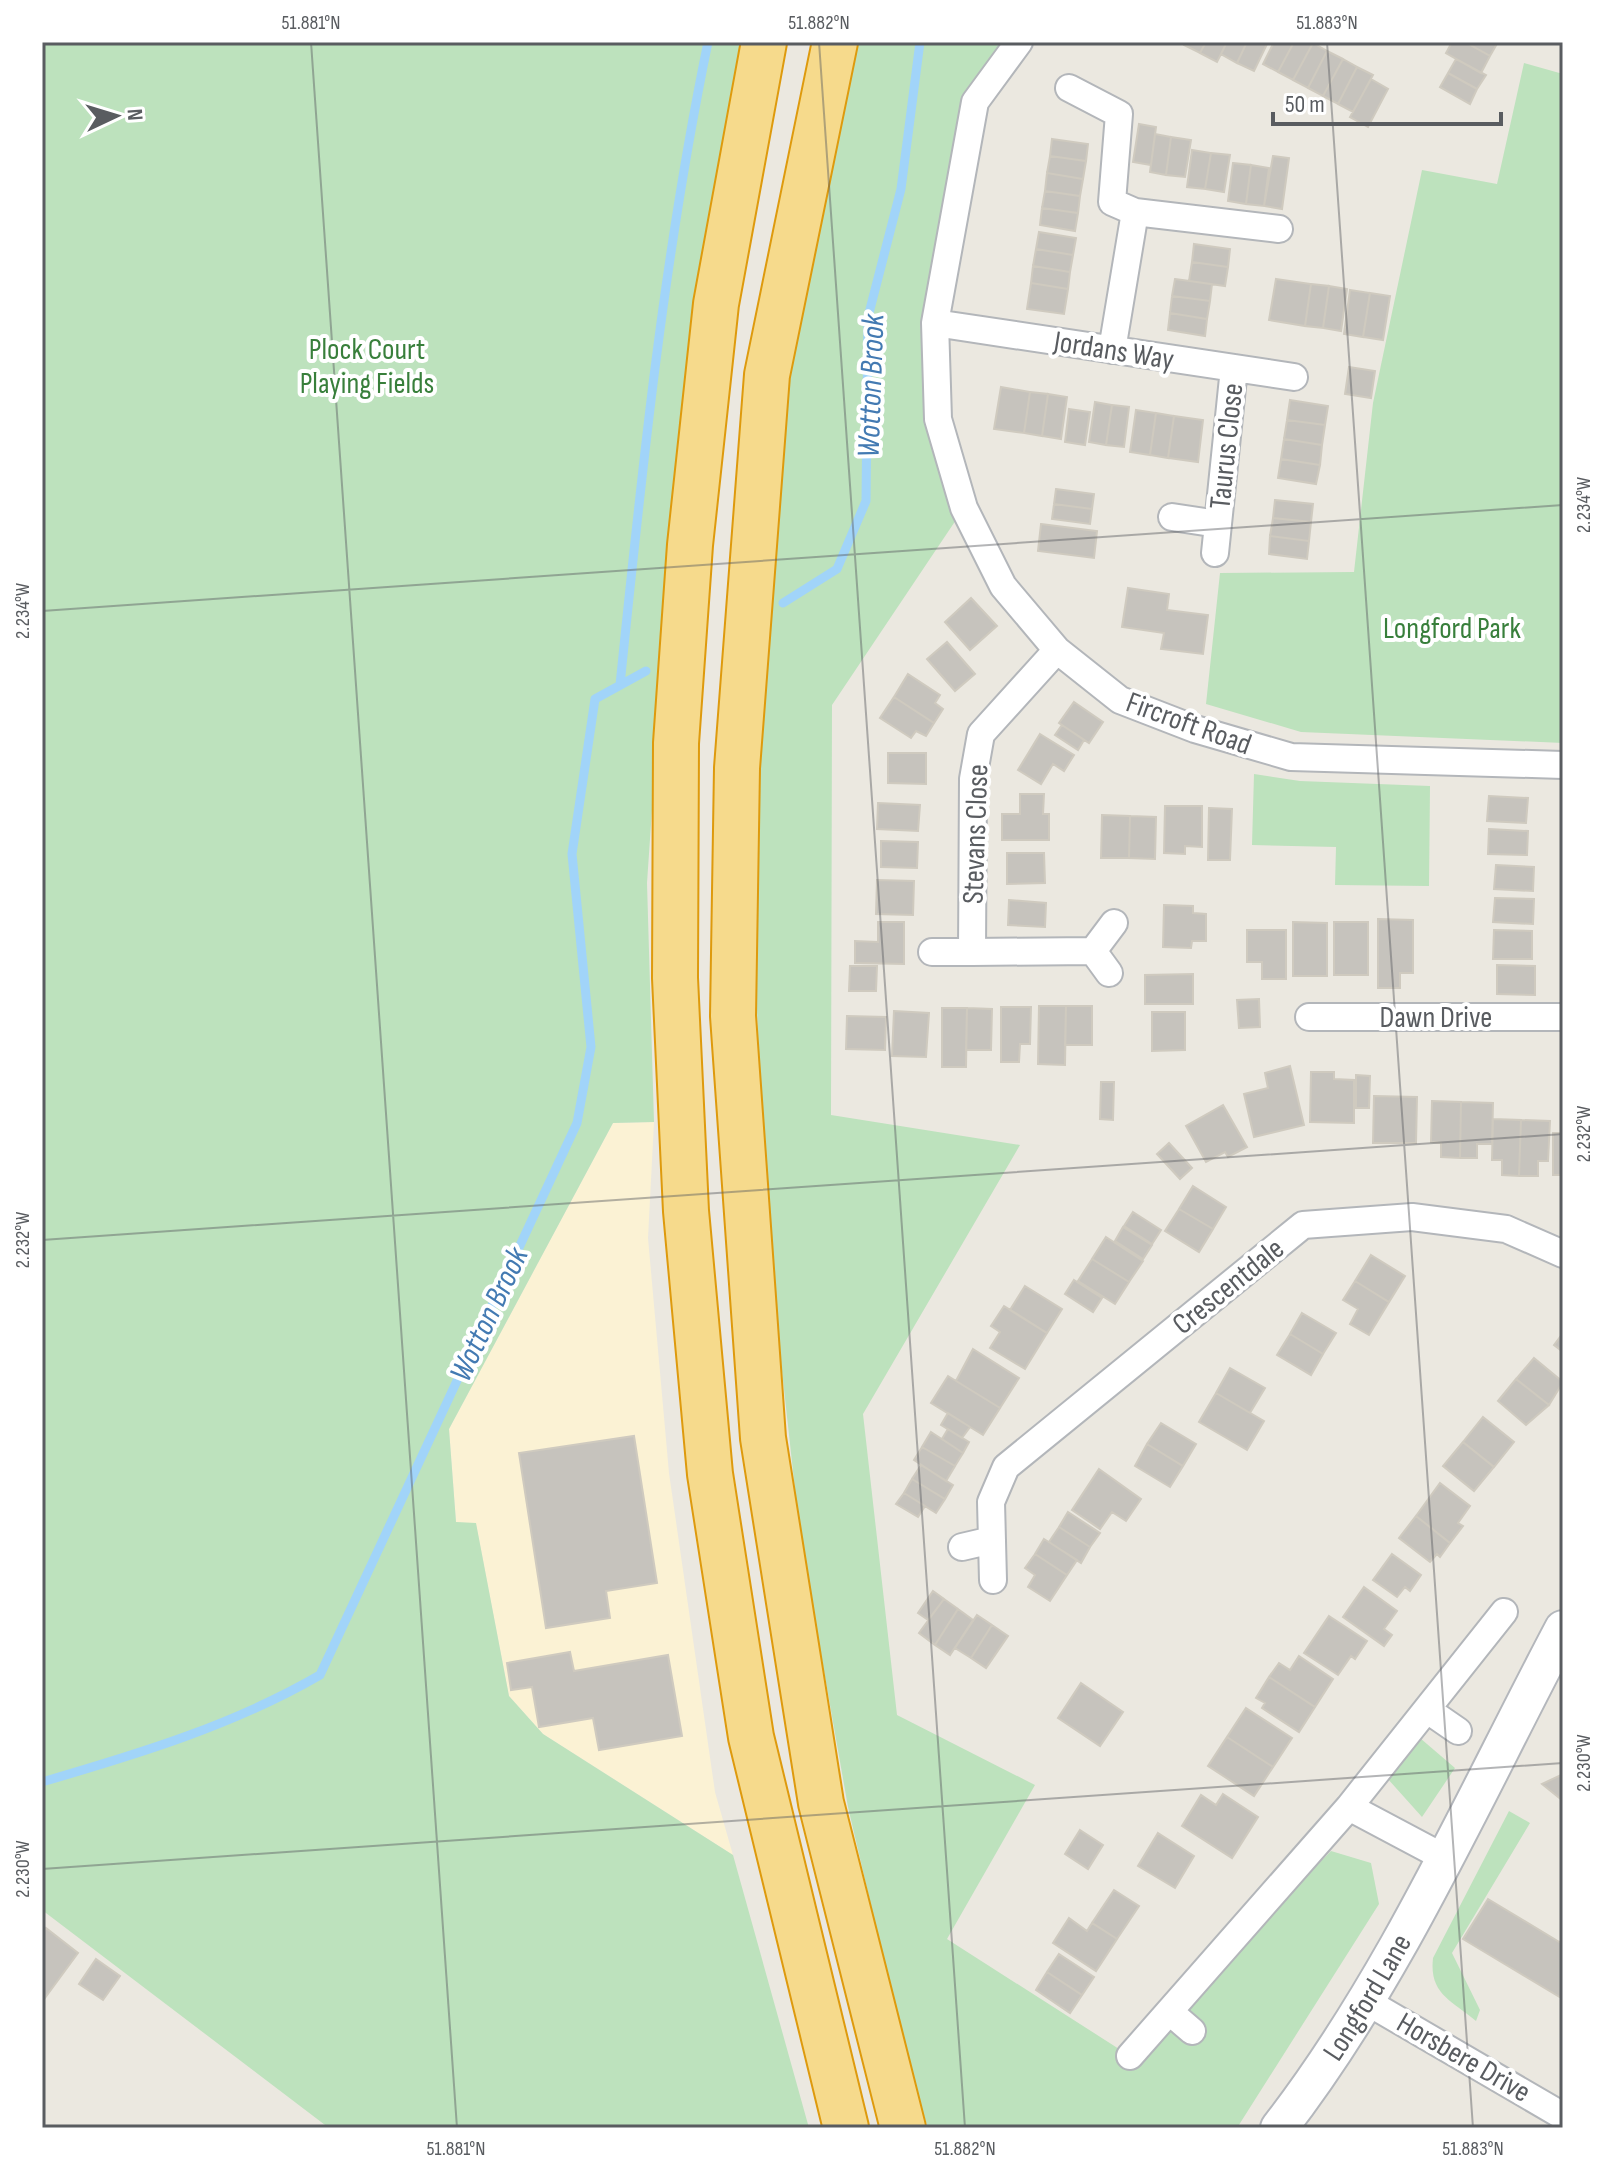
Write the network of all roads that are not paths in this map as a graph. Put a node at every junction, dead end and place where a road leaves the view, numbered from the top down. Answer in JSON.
{"nodes":[{"id":1,"x":764,"y":42,"type":"edge"},
{"id":2,"x":835,"y":42,"type":"edge"},
{"id":3,"x":1019,"y":42,"type":"edge"},
{"id":4,"x":1069,"y":88,"type":"dead end"},
{"id":5,"x":1135,"y":212,"type":"junction"},
{"id":6,"x":1279,"y":229,"type":"dead end"},
{"id":7,"x":935,"y":323,"type":"junction"},
{"id":8,"x":1112,"y":350,"type":"junction"},
{"id":9,"x":1234,"y":368,"type":"junction"},
{"id":10,"x":1294,"y":377,"type":"dead end"},
{"id":11,"x":1172,"y":517,"type":"dead end"},
{"id":12,"x":1218,"y":524,"type":"junction"},
{"id":13,"x":1215,"y":553,"type":"dead end"},
{"id":14,"x":1057,"y":650,"type":"junction"},
{"id":15,"x":1563,"y":765,"type":"edge"},
{"id":16,"x":1114,"y":923,"type":"dead end"},
{"id":17,"x":1093,"y":951,"type":"junction"},
{"id":18,"x":932,"y":952,"type":"dead end"},
{"id":19,"x":972,"y":952,"type":"junction"},
{"id":20,"x":1109,"y":973,"type":"dead end"},
{"id":21,"x":1309,"y":1017,"type":"dead end"},
{"id":22,"x":1563,"y":1017,"type":"edge"},
{"id":23,"x":1563,"y":1254,"type":"edge"},
{"id":24,"x":992,"y":1540,"type":"junction"},
{"id":25,"x":962,"y":1547,"type":"dead end"},
{"id":26,"x":993,"y":1580,"type":"dead end"},
{"id":27,"x":1504,"y":1612,"type":"dead end"},
{"id":28,"x":1563,"y":1629,"type":"edge"},
{"id":29,"x":1429,"y":1711,"type":"junction"},
{"id":30,"x":1458,"y":1731,"type":"dead end"},
{"id":31,"x":1349,"y":1807,"type":"junction"},
{"id":32,"x":1445,"y":1858,"type":"junction"},
{"id":33,"x":1364,"y":2000,"type":"junction"},
{"id":34,"x":1170,"y":2012,"type":"junction"},
{"id":35,"x":1192,"y":2031,"type":"dead end"},
{"id":36,"x":1130,"y":2056,"type":"dead end"},
{"id":37,"x":1563,"y":2116,"type":"edge"},
{"id":38,"x":846,"y":2128,"type":"edge"},
{"id":39,"x":903,"y":2128,"type":"edge"},
{"id":40,"x":1279,"y":2128,"type":"edge"}],
"edges":[{"from":1,"to":38,"type":"highway"},
{"from":2,"to":39,"type":"highway"},
{"from":3,"to":7,"type":"street","name":"Fircroft Road"},
{"from":4,"to":5,"type":"street"},
{"from":5,"to":6,"type":"street"},
{"from":5,"to":8,"type":"street"},
{"from":7,"to":8,"type":"street","name":"Jordans Way"},
{"from":7,"to":14,"type":"street","name":"Fircroft Road"},
{"from":8,"to":9,"type":"street","name":"Jordans Way"},
{"from":9,"to":10,"type":"street","name":"Jordans Way"},
{"from":9,"to":12,"type":"street","name":"Taurus Close"},
{"from":11,"to":12,"type":"street","name":"Taurus Close"},
{"from":12,"to":13,"type":"street","name":"Taurus Close"},
{"from":14,"to":15,"type":"street","name":"Fircroft Road"},
{"from":14,"to":19,"type":"street","name":"Stevans Close"},
{"from":16,"to":17,"type":"street"},
{"from":17,"to":19,"type":"street"},
{"from":17,"to":20,"type":"street"},
{"from":18,"to":19,"type":"street"},
{"from":21,"to":22,"type":"street","name":"Dawn Drive"},
{"from":23,"to":24,"type":"street","name":"Crescentdale"},
{"from":24,"to":25,"type":"street"},
{"from":24,"to":26,"type":"street","name":"Crescentdale"},
{"from":27,"to":29,"type":"street"},
{"from":28,"to":32,"type":"street","name":"Longford Lane"},
{"from":29,"to":30,"type":"street"},
{"from":29,"to":31,"type":"street"},
{"from":31,"to":32,"type":"street"},
{"from":31,"to":34,"type":"street"},
{"from":32,"to":33,"type":"street","name":"Longford Lane"},
{"from":33,"to":37,"type":"street","name":"Horsbere Drive"},
{"from":33,"to":40,"type":"street","name":"Longford Lane"},
{"from":34,"to":35,"type":"street"},
{"from":34,"to":36,"type":"street"}]}
